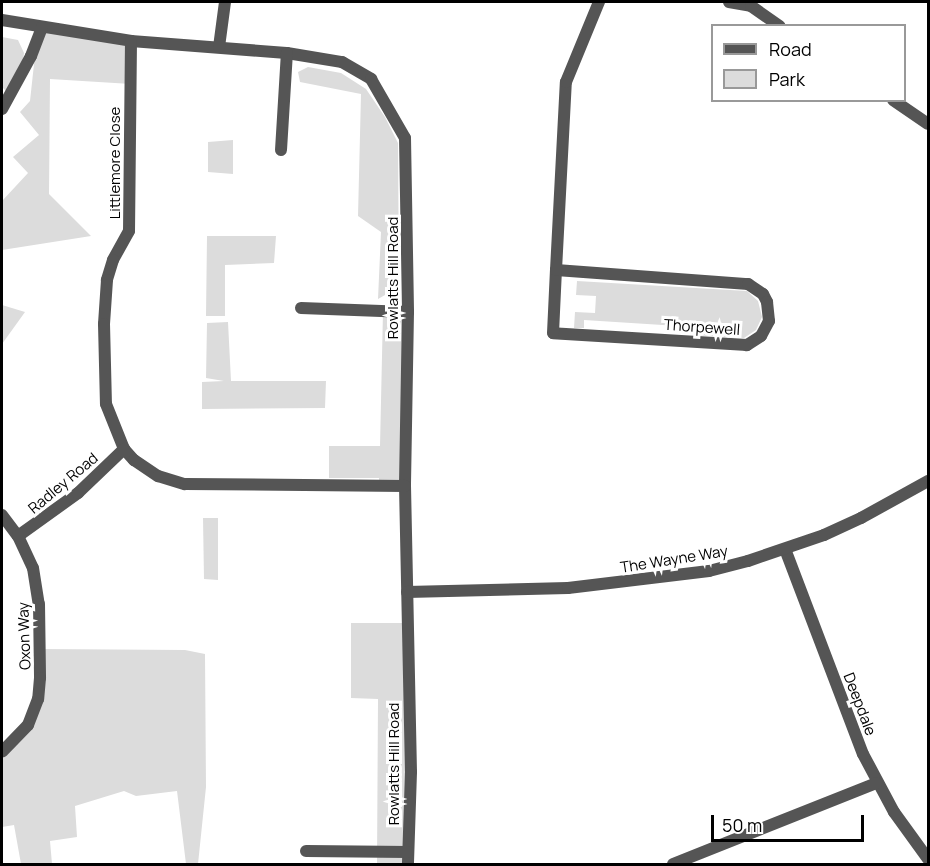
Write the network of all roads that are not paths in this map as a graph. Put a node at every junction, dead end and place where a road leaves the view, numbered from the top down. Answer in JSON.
{"nodes":[{"id":1,"x":225,"y":2,"type":"edge"},
{"id":2,"x":599,"y":2,"type":"edge"},
{"id":3,"x":729,"y":2,"type":"edge"},
{"id":4,"x":750,"y":4,"type":"edge"},
{"id":5,"x":2,"y":20,"type":"edge"},
{"id":6,"x":777,"y":24,"type":"edge"},
{"id":7,"x":42,"y":27,"type":"junction"},
{"id":8,"x":131,"y":41,"type":"junction"},
{"id":9,"x":219,"y":47,"type":"junction"},
{"id":10,"x":287,"y":53,"type":"junction"},
{"id":11,"x":896,"y":102,"type":"edge"},
{"id":12,"x":2,"y":109,"type":"edge"},
{"id":13,"x":928,"y":123,"type":"edge"},
{"id":14,"x":282,"y":150,"type":"dead end"},
{"id":15,"x":556,"y":270,"type":"junction"},
{"id":16,"x":301,"y":308,"type":"dead end"},
{"id":17,"x":408,"y":312,"type":"junction"},
{"id":18,"x":124,"y":449,"type":"junction"},
{"id":19,"x":928,"y":481,"type":"edge"},
{"id":20,"x":405,"y":486,"type":"junction"},
{"id":21,"x":2,"y":515,"type":"edge"},
{"id":22,"x":18,"y":536,"type":"junction"},
{"id":23,"x":785,"y":549,"type":"junction"},
{"id":24,"x":407,"y":592,"type":"junction"},
{"id":25,"x":2,"y":752,"type":"edge"},
{"id":26,"x":877,"y":783,"type":"junction"},
{"id":27,"x":306,"y":851,"type":"dead end"},
{"id":28,"x":408,"y":858,"type":"edge"},
{"id":29,"x":928,"y":859,"type":"edge"},
{"id":30,"x":673,"y":864,"type":"edge"}],
"edges":[{"from":1,"to":9,"type":"street"},
{"from":2,"to":15,"type":"street","name":"Thorpewell"},
{"from":3,"to":4,"type":"street"},
{"from":4,"to":6,"type":"street"},
{"from":5,"to":7,"type":"street","name":"Rowlatts Hill Road"},
{"from":7,"to":8,"type":"street","name":"Rowlatts Hill Road"},
{"from":7,"to":12,"type":"street"},
{"from":8,"to":9,"type":"street","name":"Rowlatts Hill Road"},
{"from":8,"to":18,"type":"street","name":"Littlemore Close"},
{"from":9,"to":10,"type":"street","name":"Rowlatts Hill Road"},
{"from":10,"to":14,"type":"street"},
{"from":10,"to":17,"type":"street","name":"Rowlatts Hill Road"},
{"from":11,"to":13,"type":"street"},
{"from":15,"to":15,"type":"street","name":"Thorpewell"},
{"from":16,"to":17,"type":"street"},
{"from":17,"to":20,"type":"street","name":"Rowlatts Hill Road"},
{"from":18,"to":20,"type":"street","name":"Littlemore Close"},
{"from":18,"to":22,"type":"street","name":"Radley Road"},
{"from":19,"to":23,"type":"street","name":"The Wayne Way"},
{"from":20,"to":24,"type":"street","name":"Rowlatts Hill Road"},
{"from":21,"to":22,"type":"street","name":"Oxon Way"},
{"from":22,"to":25,"type":"street","name":"Oxon Way"},
{"from":23,"to":24,"type":"street","name":"The Wayne Way"},
{"from":23,"to":26,"type":"street","name":"Deepdale"},
{"from":24,"to":28,"type":"street","name":"Rowlatts Hill Road"},
{"from":26,"to":29,"type":"street","name":"Deepdale"},
{"from":26,"to":30,"type":"street"},
{"from":27,"to":28,"type":"street"}]}
